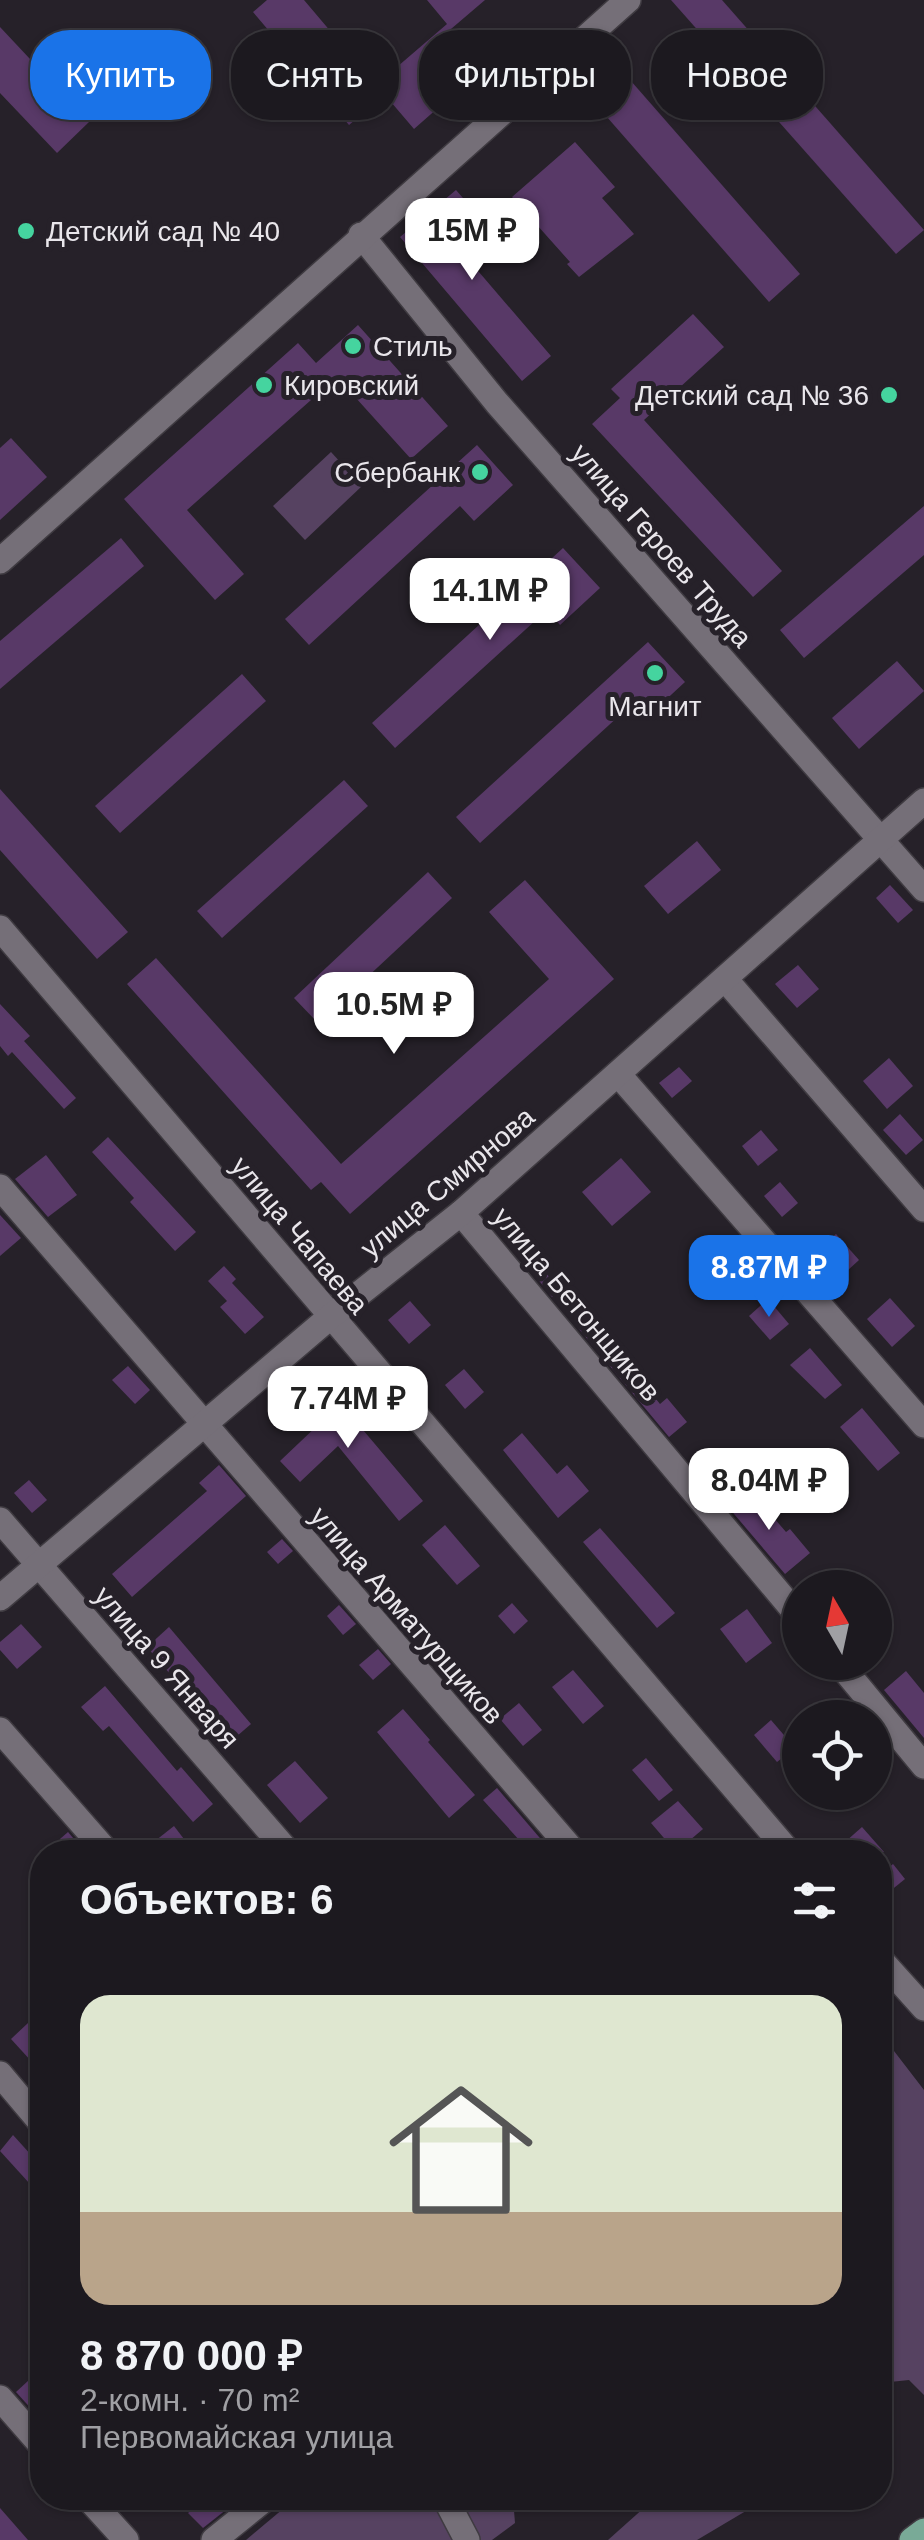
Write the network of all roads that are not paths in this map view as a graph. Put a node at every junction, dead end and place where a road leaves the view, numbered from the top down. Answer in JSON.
{"nodes":[{"id":1,"x":628,"y":0,"type":"edge"},
{"id":2,"x":361,"y":235,"type":"junction"},
{"id":3,"x":0,"y":561,"type":"edge"},
{"id":4,"x":924,"y":801,"type":"edge"},
{"id":5,"x":880,"y":840,"type":"junction"},
{"id":6,"x":924,"y":889,"type":"edge"},
{"id":7,"x":0,"y":928,"type":"edge"},
{"id":8,"x":724,"y":979,"type":"junction"},
{"id":9,"x":618,"y":1074,"type":"junction"},
{"id":10,"x":0,"y":1188,"type":"edge"},
{"id":11,"x":924,"y":1209,"type":"edge"},
{"id":12,"x":462,"y":1213,"type":"junction"},
{"id":13,"x":330,"y":1317,"type":"junction"},
{"id":14,"x":924,"y":1424,"type":"edge"},
{"id":15,"x":202,"y":1426,"type":"junction"},
{"id":16,"x":0,"y":1520,"type":"edge"},
{"id":17,"x":39,"y":1565,"type":"junction"},
{"id":18,"x":782,"y":1596,"type":"edge"},
{"id":19,"x":0,"y":1598,"type":"edge"},
{"id":20,"x":853,"y":1680,"type":"edge"},
{"id":21,"x":0,"y":1730,"type":"edge"},
{"id":22,"x":924,"y":1766,"type":"edge"},
{"id":23,"x":96,"y":1840,"type":"edge"},
{"id":24,"x":278,"y":1840,"type":"edge"},
{"id":25,"x":564,"y":1840,"type":"edge"},
{"id":26,"x":779,"y":1840,"type":"edge"},
{"id":27,"x":892,"y":1978,"type":"edge"},
{"id":28,"x":924,"y":2008,"type":"edge"},
{"id":29,"x":0,"y":2074,"type":"edge"},
{"id":30,"x":30,"y":2110,"type":"edge"},
{"id":31,"x":0,"y":2398,"type":"edge"},
{"id":32,"x":30,"y":2432,"type":"edge"},
{"id":33,"x":99,"y":2510,"type":"edge"},
{"id":34,"x":251,"y":2510,"type":"edge"},
{"id":35,"x":451,"y":2510,"type":"edge"},
{"id":36,"x":924,"y":2531,"type":"edge"},
{"id":37,"x":126,"y":2540,"type":"edge"},
{"id":38,"x":214,"y":2540,"type":"edge"},
{"id":39,"x":467,"y":2540,"type":"edge"},
{"id":40,"x":912,"y":2540,"type":"edge"}],
"edges":[{"from":1,"to":2,"type":"street"},
{"from":2,"to":3,"type":"street"},
{"from":2,"to":5,"type":"street","name":"улица Героев Труда"},
{"from":4,"to":5,"type":"street","name":"улица Смирнова"},
{"from":5,"to":6,"type":"street","name":"улица Героев Труда"},
{"from":5,"to":8,"type":"street","name":"улица Смирнова"},
{"from":7,"to":13,"type":"street","name":"улица Чапаева"},
{"from":8,"to":9,"type":"street","name":"улица Смирнова"},
{"from":8,"to":11,"type":"street"},
{"from":9,"to":12,"type":"street","name":"улица Смирнова"},
{"from":9,"to":14,"type":"street"},
{"from":10,"to":15,"type":"street","name":"улица Арматурщиков"},
{"from":12,"to":13,"type":"street","name":"улица Смирнова"},
{"from":12,"to":18,"type":"street","name":"улица Бетонщиков"},
{"from":13,"to":15,"type":"street","name":"улица Смирнова"},
{"from":13,"to":26,"type":"street","name":"улица Чапаева"},
{"from":15,"to":17,"type":"street","name":"улица Смирнова"},
{"from":15,"to":25,"type":"street","name":"улица Арматурщиков"},
{"from":16,"to":17,"type":"street","name":"улица 9 Января"},
{"from":17,"to":19,"type":"street","name":"улица Смирнова"},
{"from":17,"to":24,"type":"street","name":"улица 9 Января"},
{"from":20,"to":22,"type":"street"},
{"from":21,"to":23,"type":"street"},
{"from":27,"to":28,"type":"street"},
{"from":29,"to":30,"type":"street"},
{"from":31,"to":32,"type":"street"},
{"from":33,"to":37,"type":"street"},
{"from":34,"to":38,"type":"street"},
{"from":35,"to":39,"type":"street"},
{"from":36,"to":40,"type":"main road"}]}
